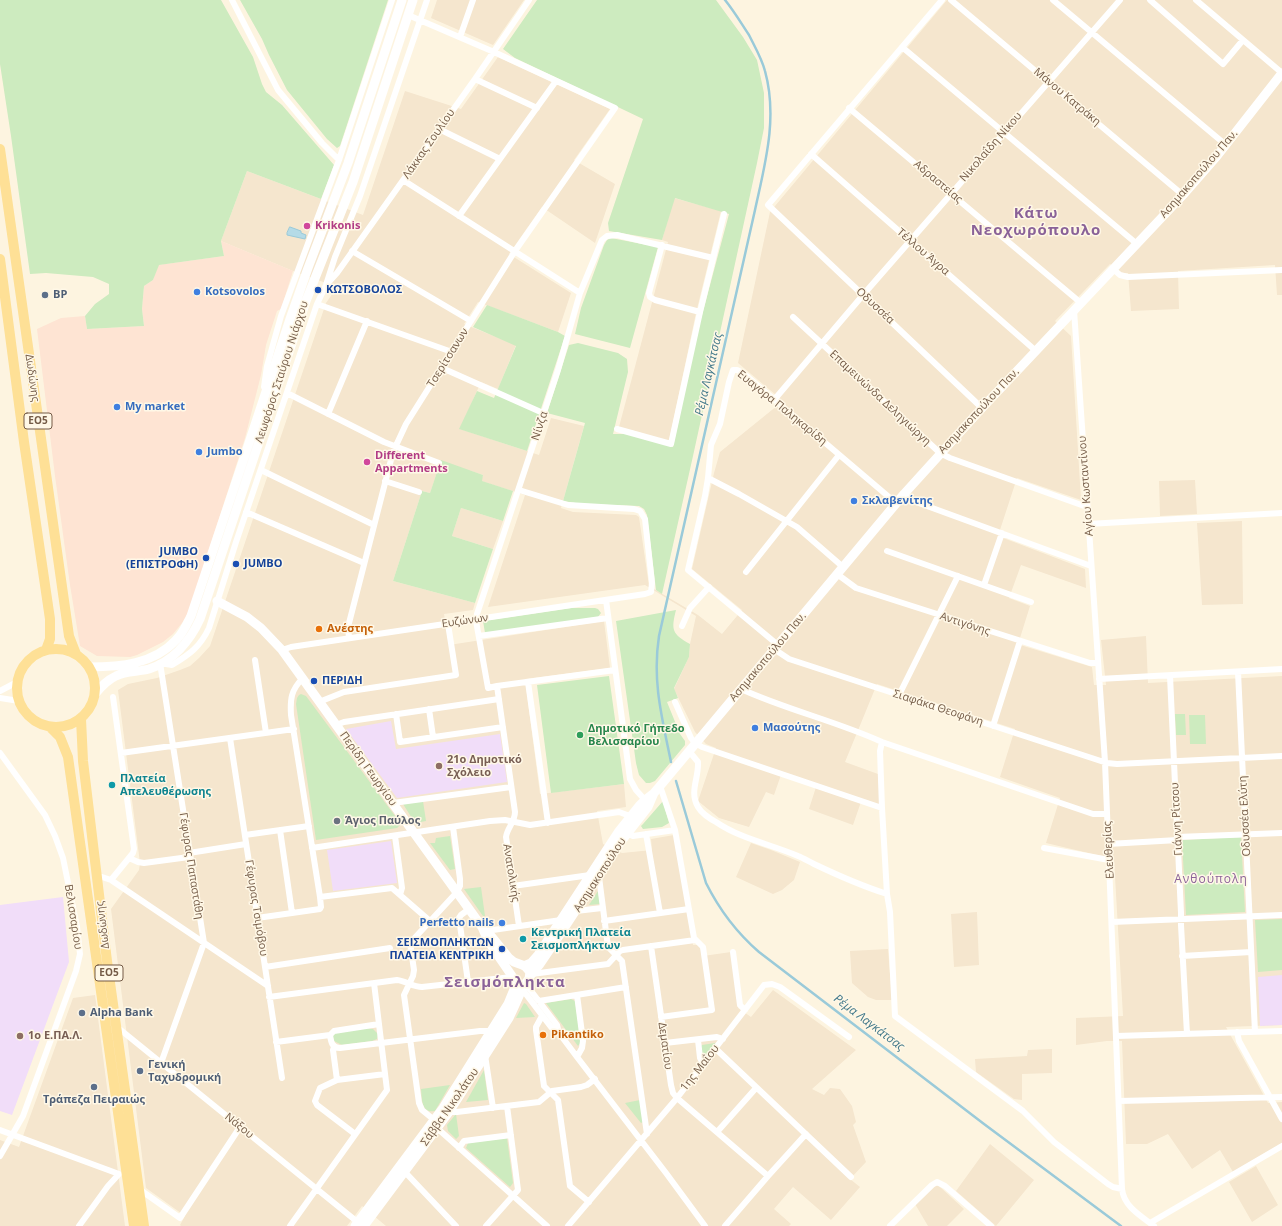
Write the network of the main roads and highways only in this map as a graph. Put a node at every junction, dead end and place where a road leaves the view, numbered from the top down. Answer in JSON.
{"nodes":[{"id":1,"x":0,"y":149,"type":"edge"},
{"id":2,"x":0,"y":259,"type":"edge"},
{"id":3,"x":46,"y":650,"type":"junction"},
{"id":4,"x":76,"y":654,"type":"junction"},
{"id":5,"x":81,"y":719,"type":"junction"},
{"id":6,"x":50,"y":727,"type":"junction"},
{"id":7,"x":134,"y":1226,"type":"edge"},
{"id":8,"x":144,"y":1226,"type":"edge"}],
"edges":[{"from":1,"to":4,"type":"main road","name":"Δωδώνης","number":"ΕΟ5"},
{"from":2,"to":3,"type":"main road","name":"Δωδώνης","number":"ΕΟ5"},
{"from":3,"to":4,"type":"main road"},
{"from":3,"to":6,"type":"main road","name":"Δωδώνης","number":"ΕΟ5"},
{"from":4,"to":5,"type":"main road","name":"Δωδώνης","number":"ΕΟ5"},
{"from":5,"to":6,"type":"main road","name":"Δωδώνης","number":"ΕΟ5"},
{"from":5,"to":8,"type":"main road","name":"Δωδώνης","number":"ΕΟ5"},
{"from":6,"to":7,"type":"main road","name":"Δωδώνης","number":"ΕΟ5"}]}
